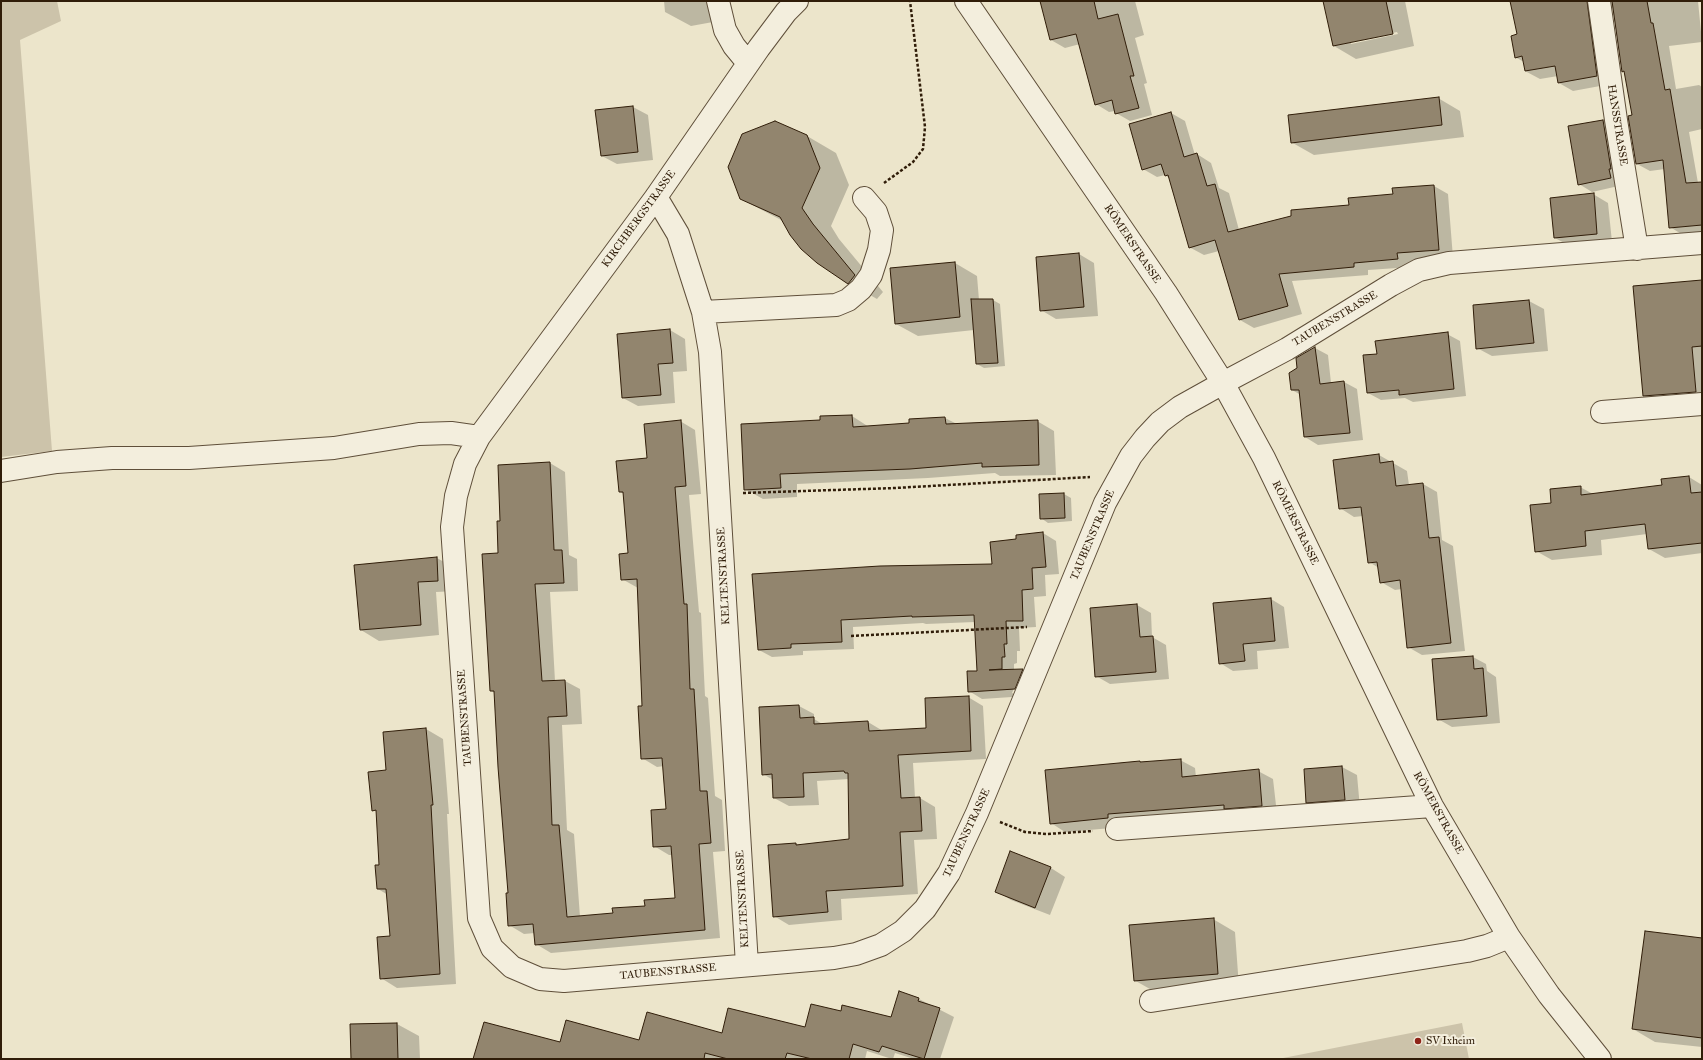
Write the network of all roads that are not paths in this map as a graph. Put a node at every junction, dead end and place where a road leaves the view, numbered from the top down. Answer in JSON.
{"nodes":[{"id":1,"x":718,"y":1,"type":"edge"},
{"id":2,"x":798,"y":1,"type":"edge"},
{"id":3,"x":966,"y":1,"type":"edge"},
{"id":4,"x":1598,"y":1,"type":"edge"},
{"id":5,"x":748,"y":63,"type":"junction"},
{"id":6,"x":656,"y":197,"type":"junction"},
{"id":7,"x":864,"y":198,"type":"road end"},
{"id":8,"x":1702,"y":243,"type":"edge"},
{"id":9,"x":1637,"y":249,"type":"junction"},
{"id":10,"x":703,"y":312,"type":"junction"},
{"id":11,"x":1222,"y":383,"type":"junction"},
{"id":12,"x":1702,"y":404,"type":"edge"},
{"id":13,"x":1602,"y":412,"type":"dead end"},
{"id":14,"x":479,"y":437,"type":"junction"},
{"id":15,"x":1,"y":471,"type":"edge"},
{"id":16,"x":1432,"y":806,"type":"junction"},
{"id":17,"x":1117,"y":829,"type":"road end"},
{"id":18,"x":1509,"y":937,"type":"junction"},
{"id":19,"x":747,"y":965,"type":"junction"},
{"id":20,"x":1151,"y":1001,"type":"dead end"},
{"id":21,"x":1600,"y":1059,"type":"edge"}],
"edges":[{"from":1,"to":5,"type":"street"},
{"from":2,"to":5,"type":"street","name":"KIRCHBERGSTRASSE"},
{"from":3,"to":11,"type":"street","name":"RÖMERSTRASSE"},
{"from":4,"to":9,"type":"street","name":"HANSSTRASSE"},
{"from":5,"to":6,"type":"street","name":"KIRCHBERGSTRASSE"},
{"from":6,"to":10,"type":"street","name":"KELTENSTRASSE"},
{"from":6,"to":14,"type":"street","name":"KIRCHBERGSTRASSE"},
{"from":7,"to":10,"type":"street"},
{"from":8,"to":9,"type":"street","name":"TAUBENSTRASSE"},
{"from":9,"to":11,"type":"street","name":"TAUBENSTRASSE"},
{"from":10,"to":19,"type":"street","name":"KELTENSTRASSE"},
{"from":11,"to":16,"type":"street","name":"RÖMERSTRASSE"},
{"from":11,"to":19,"type":"street","name":"TAUBENSTRASSE"},
{"from":12,"to":13,"type":"street"},
{"from":14,"to":15,"type":"street"},
{"from":14,"to":19,"type":"street","name":"TAUBENSTRASSE"},
{"from":16,"to":17,"type":"street"},
{"from":16,"to":18,"type":"street","name":"RÖMERSTRASSE"},
{"from":18,"to":20,"type":"street"},
{"from":18,"to":21,"type":"street","name":"RÖMERSTRASSE"}]}
